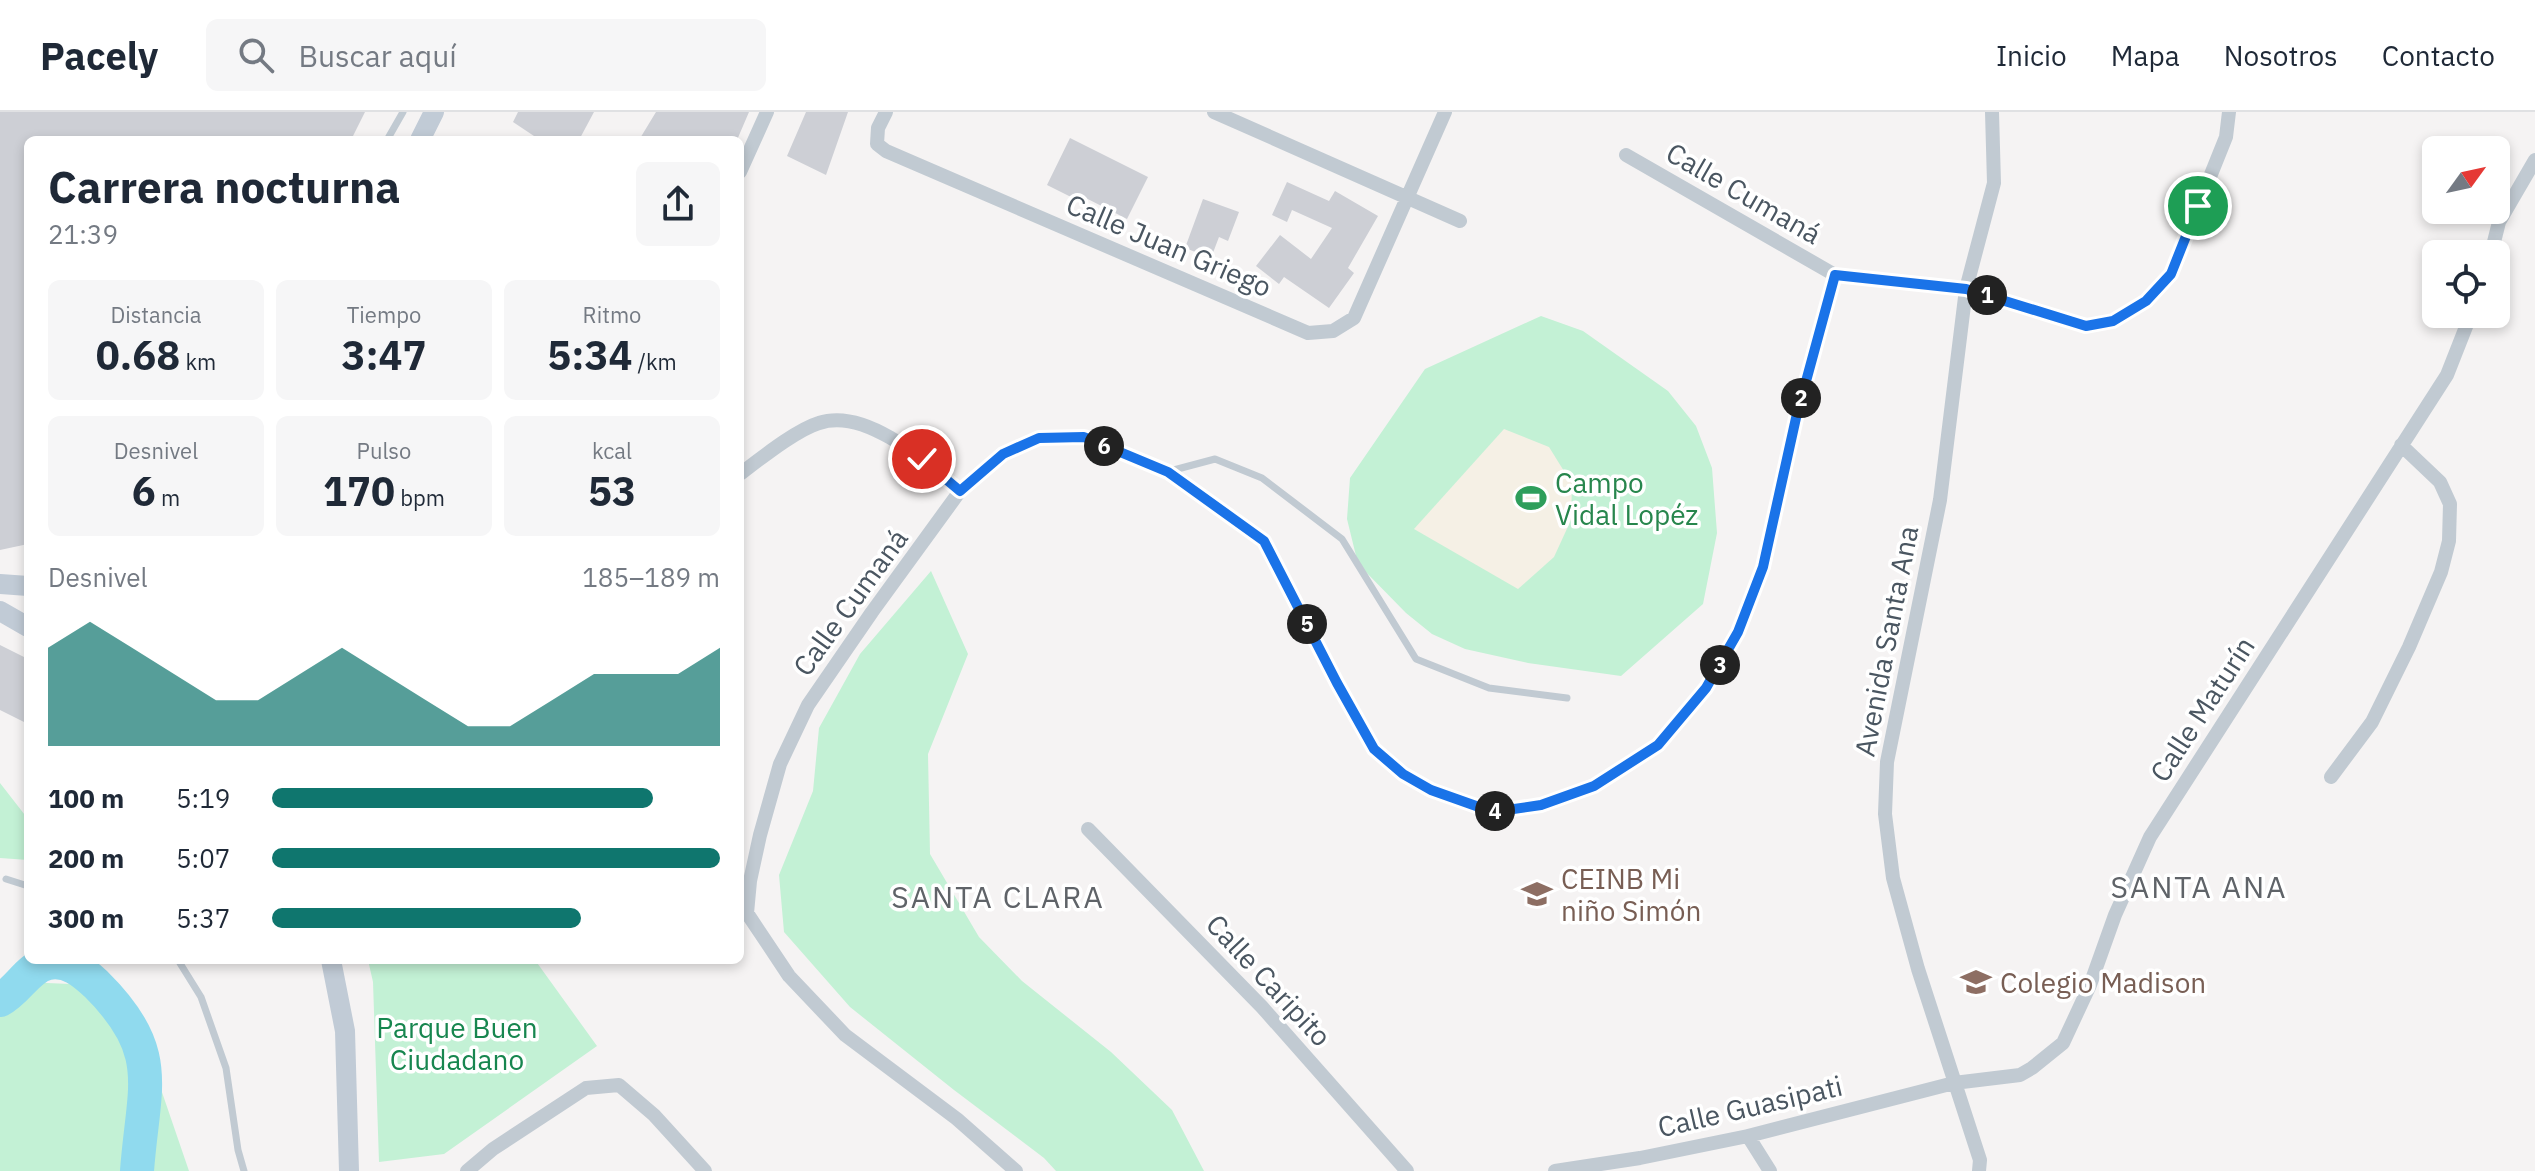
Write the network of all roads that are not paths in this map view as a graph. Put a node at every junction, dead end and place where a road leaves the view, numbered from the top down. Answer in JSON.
{"nodes":[{"id":1,"x":403,"y":112,"type":"edge"},
{"id":2,"x":434,"y":112,"type":"edge"},
{"id":3,"x":767,"y":112,"type":"edge"},
{"id":4,"x":886,"y":112,"type":"edge"},
{"id":5,"x":1214,"y":112,"type":"edge"},
{"id":6,"x":1445,"y":112,"type":"edge"},
{"id":7,"x":1992,"y":112,"type":"edge"},
{"id":8,"x":2229,"y":112,"type":"edge"},
{"id":9,"x":1249,"y":119,"type":"edge"},
{"id":10,"x":389,"y":136,"type":"edge"},
{"id":11,"x":422,"y":136,"type":"edge"},
{"id":12,"x":1626,"y":155,"type":"dead end"},
{"id":13,"x":2535,"y":160,"type":"edge"},
{"id":14,"x":744,"y":163,"type":"edge"},
{"id":15,"x":1406,"y":199,"type":"junction"},
{"id":16,"x":1460,"y":221,"type":"dead end"},
{"id":17,"x":2494,"y":240,"type":"edge"},
{"id":18,"x":1835,"y":275,"type":"junction"},
{"id":19,"x":1966,"y":289,"type":"junction"},
{"id":20,"x":2465,"y":328,"type":"edge"},
{"id":21,"x":2401,"y":445,"type":"junction"},
{"id":22,"x":744,"y":471,"type":"edge"},
{"id":23,"x":1168,"y":472,"type":"junction"},
{"id":24,"x":960,"y":491,"type":"junction"},
{"id":25,"x":0,"y":584,"type":"edge"},
{"id":26,"x":24,"y":584,"type":"edge"},
{"id":27,"x":0,"y":611,"type":"edge"},
{"id":28,"x":24,"y":625,"type":"edge"},
{"id":29,"x":1567,"y":698,"type":"dead end"},
{"id":30,"x":2331,"y":777,"type":"dead end"},
{"id":31,"x":1088,"y":829,"type":"dead end"},
{"id":32,"x":6,"y":879,"type":"dead end"},
{"id":33,"x":24,"y":885,"type":"edge"},
{"id":34,"x":744,"y":910,"type":"edge"},
{"id":35,"x":180,"y":964,"type":"edge"},
{"id":36,"x":332,"y":964,"type":"edge"},
{"id":37,"x":1954,"y":1083,"type":"junction"},
{"id":38,"x":1748,"y":1136,"type":"junction"},
{"id":39,"x":244,"y":1171,"type":"edge"},
{"id":40,"x":349,"y":1171,"type":"edge"},
{"id":41,"x":467,"y":1171,"type":"edge"},
{"id":42,"x":705,"y":1171,"type":"edge"},
{"id":43,"x":1016,"y":1171,"type":"edge"},
{"id":44,"x":1407,"y":1171,"type":"edge"},
{"id":45,"x":1555,"y":1171,"type":"edge"},
{"id":46,"x":1770,"y":1171,"type":"edge"},
{"id":47,"x":1979,"y":1171,"type":"edge"}],
"edges":[{"from":1,"to":10,"type":"lane"},
{"from":2,"to":11,"type":"street"},
{"from":3,"to":14,"type":"street"},
{"from":4,"to":15,"type":"street","name":"Calle Juan Griego"},
{"from":5,"to":9,"type":"street"},
{"from":6,"to":15,"type":"street"},
{"from":7,"to":19,"type":"street","name":"Avenida Santa Ana"},
{"from":8,"to":19,"type":"street","name":"Calle Cumaná"},
{"from":9,"to":15,"type":"street"},
{"from":12,"to":18,"type":"street","name":"Calle Cumaná"},
{"from":13,"to":17,"type":"street"},
{"from":15,"to":16,"type":"street"},
{"from":18,"to":19,"type":"street","name":"Calle Cumaná"},
{"from":18,"to":23,"type":"street","name":"Calle Cumaná"},
{"from":19,"to":37,"type":"street","name":"Avenida Santa Ana"},
{"from":20,"to":21,"type":"street","name":"Calle Maturín"},
{"from":21,"to":30,"type":"street"},
{"from":21,"to":37,"type":"street","name":"Calle Maturín"},
{"from":22,"to":24,"type":"street"},
{"from":23,"to":24,"type":"street","name":"Calle Cumaná"},
{"from":23,"to":29,"type":"lane"},
{"from":24,"to":34,"type":"street","name":"Calle Cumaná"},
{"from":25,"to":26,"type":"street"},
{"from":27,"to":28,"type":"street"},
{"from":31,"to":44,"type":"street","name":"Calle Caripito"},
{"from":32,"to":33,"type":"lane"},
{"from":34,"to":43,"type":"street","name":"Calle Cumaná"},
{"from":35,"to":39,"type":"lane"},
{"from":36,"to":40,"type":"street"},
{"from":37,"to":38,"type":"street","name":"Calle Guasipati"},
{"from":37,"to":47,"type":"street","name":"Avenida Santa Ana"},
{"from":38,"to":45,"type":"street","name":"Calle Guasipati"},
{"from":38,"to":46,"type":"street"},
{"from":41,"to":42,"type":"street"}]}
